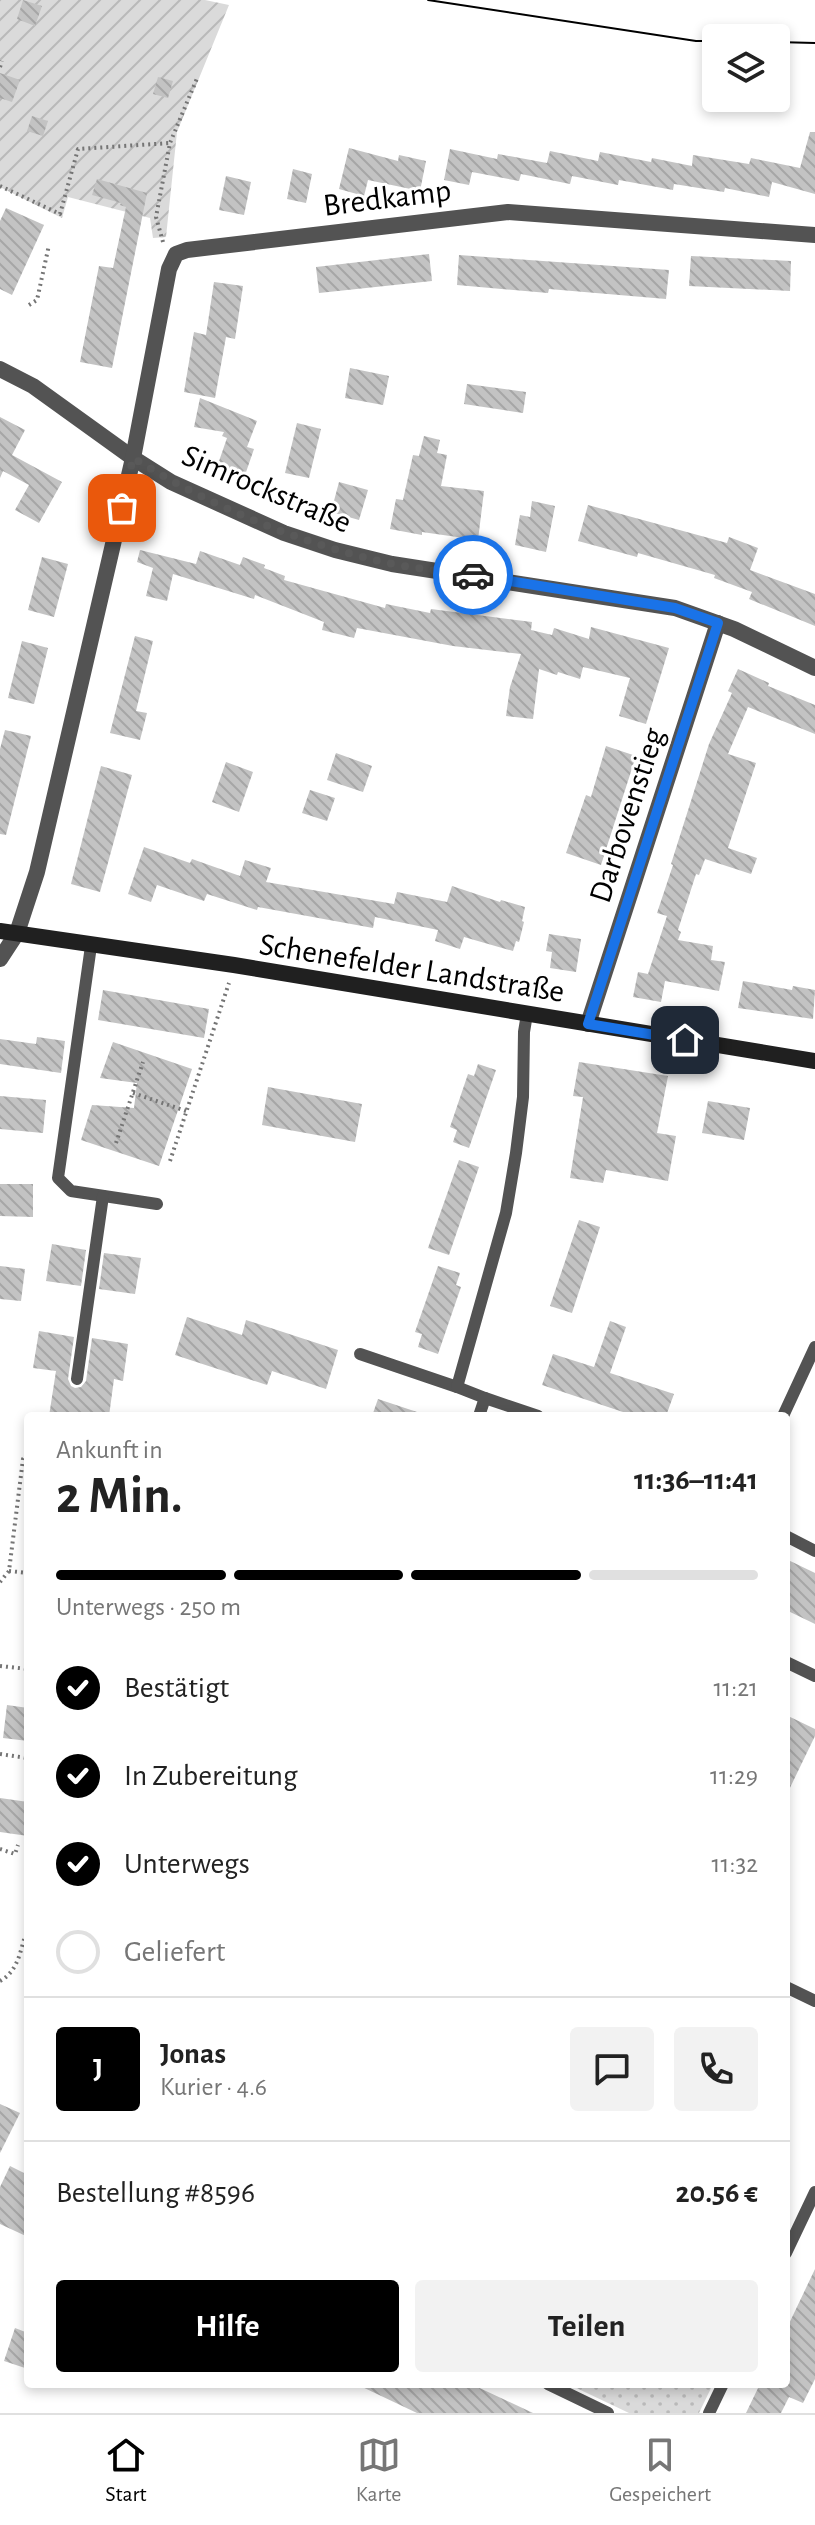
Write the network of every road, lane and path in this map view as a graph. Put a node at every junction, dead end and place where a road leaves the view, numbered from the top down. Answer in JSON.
{"nodes":[{"id":1,"x":198,"y":76,"type":"dead end"},
{"id":2,"x":170,"y":143,"type":"junction"},
{"id":3,"x":0,"y":186,"type":"edge"},
{"id":4,"x":815,"y":235,"type":"edge"},
{"id":5,"x":49,"y":245,"type":"dead end"},
{"id":6,"x":173,"y":258,"type":"junction"},
{"id":7,"x":29,"y":305,"type":"dead end"},
{"id":8,"x":0,"y":369,"type":"edge"},
{"id":9,"x":133,"y":458,"type":"junction"},
{"id":10,"x":718,"y":623,"type":"junction"},
{"id":11,"x":815,"y":668,"type":"edge"},
{"id":12,"x":9,"y":932,"type":"edge"},
{"id":13,"x":91,"y":946,"type":"junction"},
{"id":14,"x":0,"y":959,"type":"edge"},
{"id":15,"x":229,"y":983,"type":"dead end"},
{"id":16,"x":527,"y":1014,"type":"junction"},
{"id":17,"x":588,"y":1024,"type":"junction"},
{"id":18,"x":815,"y":1061,"type":"edge"},
{"id":19,"x":143,"y":1062,"type":"dead end"},
{"id":20,"x":133,"y":1093,"type":"junction"},
{"id":21,"x":186,"y":1111,"type":"junction"},
{"id":22,"x":116,"y":1143,"type":"dead end"},
{"id":23,"x":170,"y":1161,"type":"dead end"},
{"id":24,"x":103,"y":1196,"type":"junction"},
{"id":25,"x":157,"y":1204,"type":"dead end"},
{"id":26,"x":815,"y":1347,"type":"edge"},
{"id":27,"x":360,"y":1354,"type":"dead end"},
{"id":28,"x":77,"y":1379,"type":"dead end"},
{"id":29,"x":457,"y":1387,"type":"junction"},
{"id":30,"x":485,"y":1398,"type":"junction"},
{"id":31,"x":480,"y":1412,"type":"edge"},
{"id":32,"x":526,"y":1412,"type":"edge"},
{"id":33,"x":785,"y":1412,"type":"edge"},
{"id":34,"x":24,"y":1458,"type":"edge"},
{"id":35,"x":790,"y":1538,"type":"edge"},
{"id":36,"x":815,"y":1551,"type":"edge"},
{"id":37,"x":9,"y":1571,"type":"junction"},
{"id":38,"x":24,"y":1573,"type":"edge"},
{"id":39,"x":0,"y":1582,"type":"edge"},
{"id":40,"x":790,"y":1664,"type":"edge"},
{"id":41,"x":0,"y":1666,"type":"edge"},
{"id":42,"x":24,"y":1669,"type":"edge"},
{"id":43,"x":815,"y":1676,"type":"edge"},
{"id":44,"x":0,"y":1754,"type":"edge"},
{"id":45,"x":24,"y":1758,"type":"edge"},
{"id":46,"x":18,"y":1845,"type":"dead end"},
{"id":47,"x":0,"y":1849,"type":"edge"},
{"id":48,"x":24,"y":1939,"type":"edge"},
{"id":49,"x":0,"y":1981,"type":"edge"},
{"id":50,"x":790,"y":1989,"type":"edge"},
{"id":51,"x":815,"y":2001,"type":"edge"},
{"id":52,"x":815,"y":2192,"type":"edge"},
{"id":53,"x":790,"y":2245,"type":"edge"},
{"id":54,"x":556,"y":2388,"type":"edge"},
{"id":55,"x":721,"y":2388,"type":"edge"},
{"id":56,"x":608,"y":2413,"type":"edge"},
{"id":57,"x":709,"y":2413,"type":"edge"}],
"edges":[{"from":1,"to":2,"type":"path"},
{"from":2,"to":3,"type":"path"},
{"from":2,"to":6,"type":"path"},
{"from":4,"to":6,"type":"street","name":"Bredkamp"},
{"from":5,"to":7,"type":"path"},
{"from":6,"to":9,"type":"street"},
{"from":8,"to":9,"type":"street","name":"Simrockstraße"},
{"from":9,"to":10,"type":"street","name":"Simrockstraße"},
{"from":9,"to":12,"type":"street"},
{"from":10,"to":11,"type":"street","name":"Simrockstraße"},
{"from":10,"to":17,"type":"street","name":"Darbovenstieg"},
{"from":12,"to":13,"type":"street","name":"Schenefelder Landstraße"},
{"from":12,"to":14,"type":"street"},
{"from":13,"to":16,"type":"street","name":"Schenefelder Landstraße"},
{"from":13,"to":24,"type":"lane"},
{"from":15,"to":21,"type":"path"},
{"from":16,"to":17,"type":"street","name":"Schenefelder Landstraße"},
{"from":16,"to":29,"type":"lane"},
{"from":17,"to":18,"type":"street","name":"Schenefelder Landstraße"},
{"from":19,"to":20,"type":"path"},
{"from":20,"to":21,"type":"path"},
{"from":20,"to":22,"type":"path"},
{"from":21,"to":23,"type":"path"},
{"from":24,"to":25,"type":"lane"},
{"from":24,"to":28,"type":"lane"},
{"from":26,"to":33,"type":"lane"},
{"from":27,"to":29,"type":"lane"},
{"from":29,"to":30,"type":"lane"},
{"from":30,"to":31,"type":"lane"},
{"from":30,"to":32,"type":"lane"},
{"from":34,"to":37,"type":"path"},
{"from":35,"to":36,"type":"lane"},
{"from":37,"to":38,"type":"path"},
{"from":37,"to":39,"type":"path"},
{"from":40,"to":43,"type":"lane"},
{"from":41,"to":42,"type":"path"},
{"from":44,"to":45,"type":"path"},
{"from":46,"to":47,"type":"path"},
{"from":48,"to":49,"type":"path"},
{"from":50,"to":51,"type":"lane"},
{"from":52,"to":53,"type":"lane"},
{"from":54,"to":56,"type":"lane"},
{"from":55,"to":57,"type":"lane"}]}
